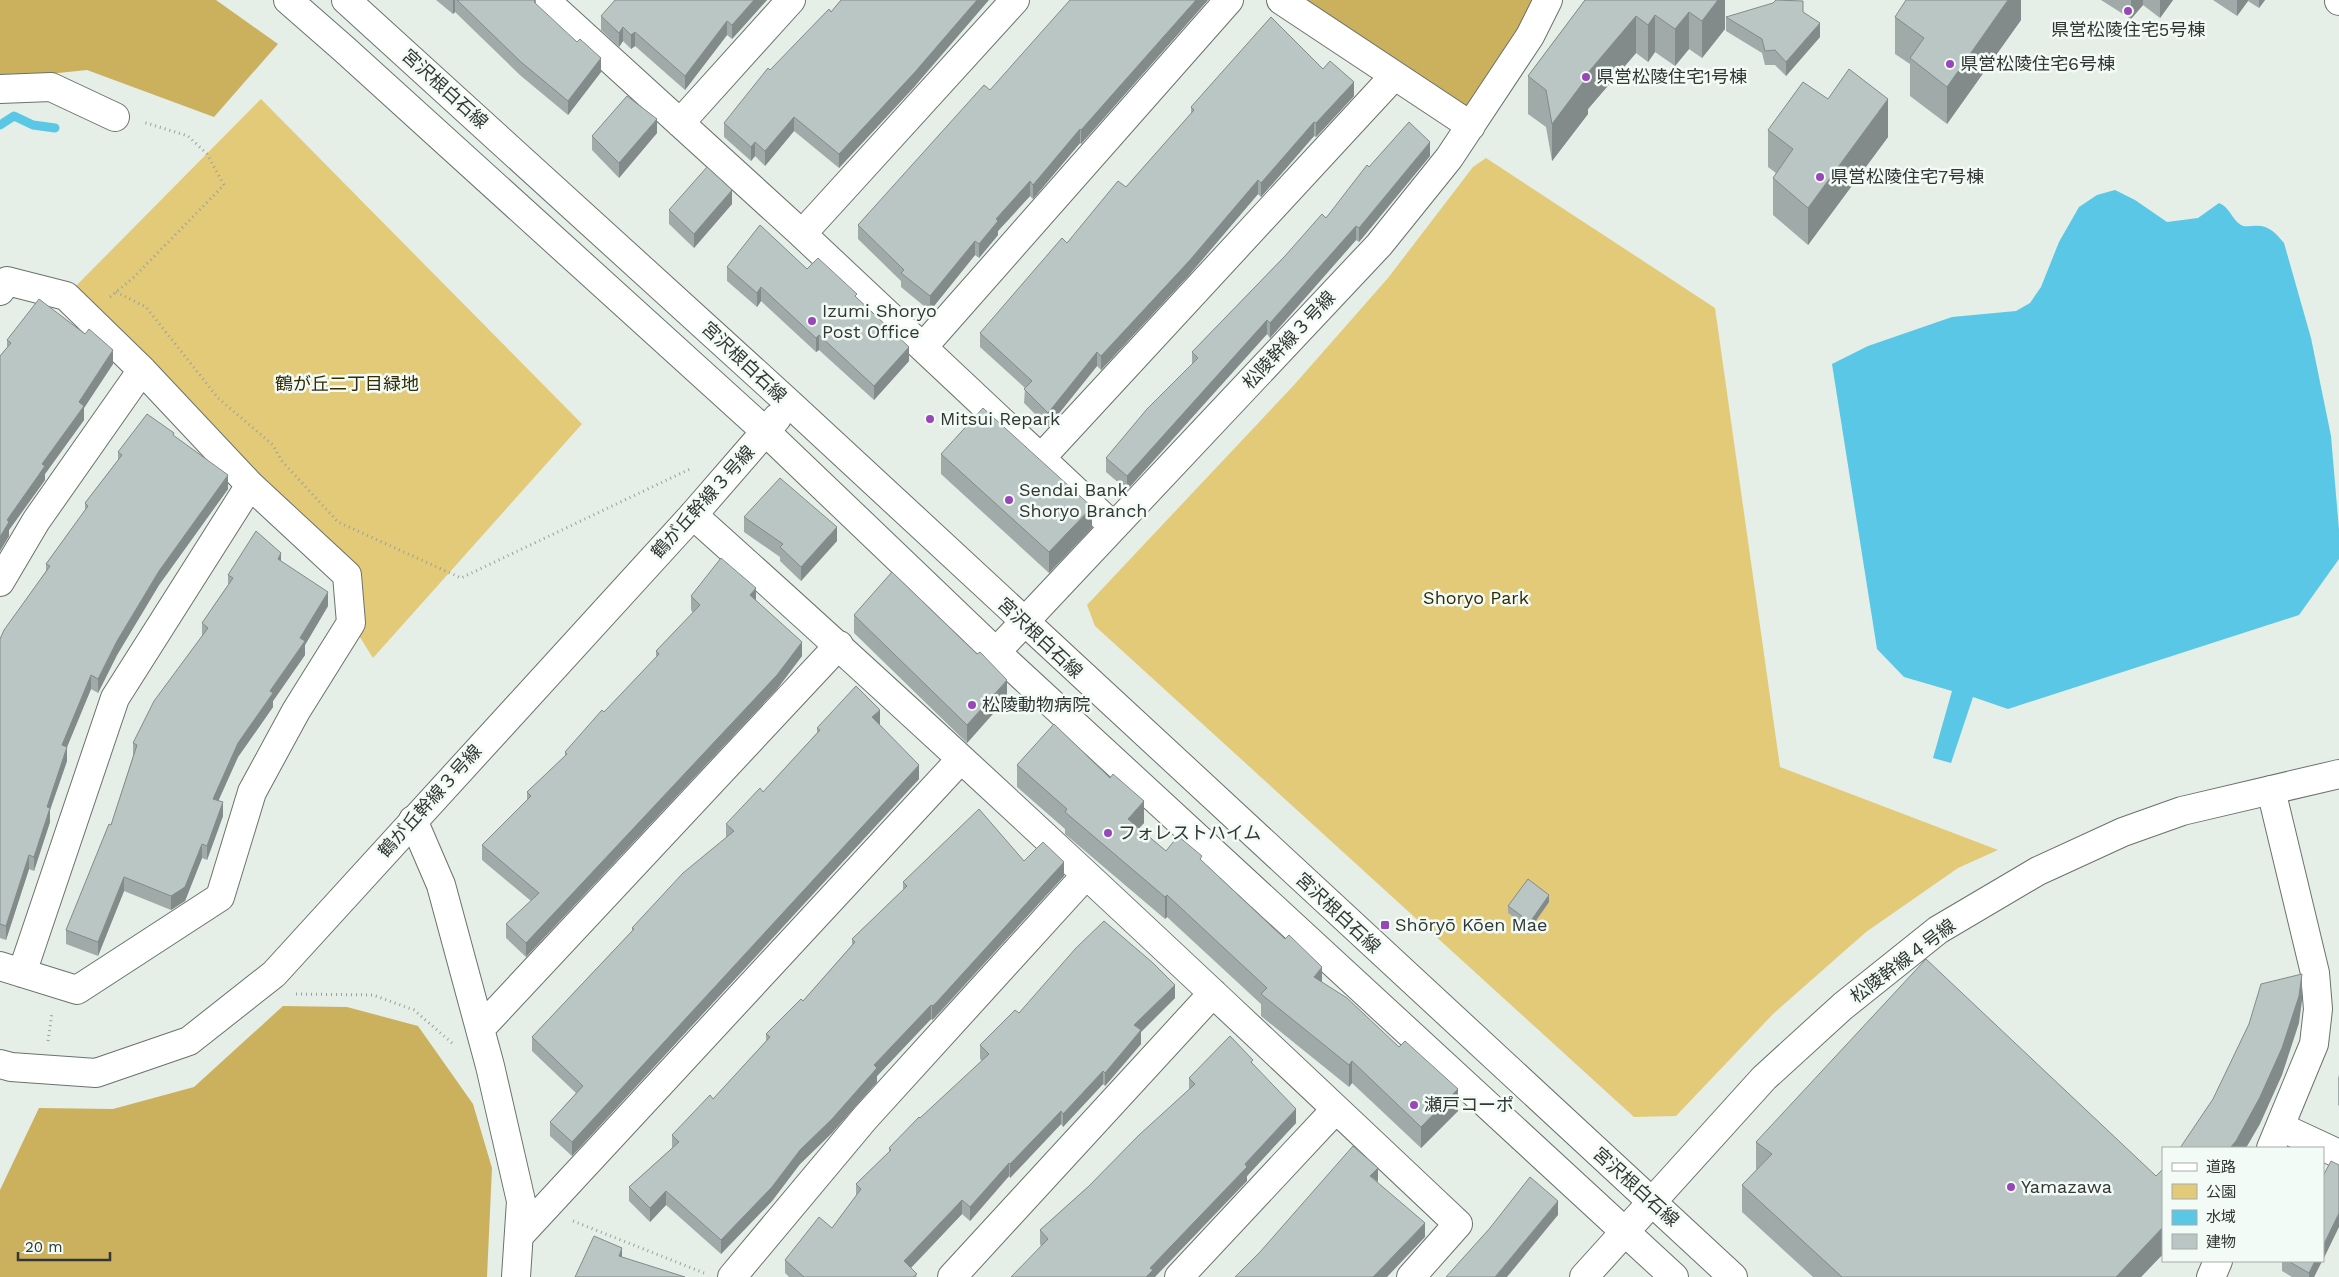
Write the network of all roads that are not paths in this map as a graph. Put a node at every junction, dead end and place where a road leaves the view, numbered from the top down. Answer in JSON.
{"nodes":[{"id":1,"x":288,"y":0,"type":"edge"},
{"id":2,"x":346,"y":0,"type":"edge"},
{"id":3,"x":790,"y":0,"type":"edge"},
{"id":4,"x":1015,"y":0,"type":"edge"},
{"id":5,"x":1228,"y":0,"type":"edge"},
{"id":6,"x":1281,"y":0,"type":"edge"},
{"id":7,"x":1548,"y":0,"type":"edge"},
{"id":8,"x":557,"y":4,"type":"edge"},
{"id":9,"x":1394,"y":76,"type":"junction"},
{"id":10,"x":0,"y":89,"type":"edge"},
{"id":11,"x":115,"y":117,"type":"road end"},
{"id":12,"x":680,"y":123,"type":"junction"},
{"id":13,"x":1471,"y":126,"type":"junction"},
{"id":14,"x":802,"y":234,"type":"junction"},
{"id":15,"x":0,"y":291,"type":"edge"},
{"id":16,"x":923,"y":346,"type":"junction"},
{"id":17,"x":142,"y":370,"type":"junction"},
{"id":18,"x":790,"y":404,"type":"junction"},
{"id":19,"x":766,"y":432,"type":"junction"},
{"id":20,"x":1040,"y":459,"type":"junction"},
{"id":21,"x":250,"y":485,"type":"junction"},
{"id":22,"x":693,"y":515,"type":"junction"},
{"id":23,"x":1113,"y":526,"type":"junction"},
{"id":24,"x":0,"y":582,"type":"edge"},
{"id":25,"x":1024,"y":623,"type":"junction"},
{"id":26,"x":838,"y":645,"type":"junction"},
{"id":27,"x":996,"y":652,"type":"junction"},
{"id":28,"x":961,"y":759,"type":"junction"},
{"id":29,"x":2339,"y":774,"type":"edge"},
{"id":30,"x":2271,"y":790,"type":"junction"},
{"id":31,"x":413,"y":820,"type":"junction"},
{"id":32,"x":1086,"y":875,"type":"junction"},
{"id":33,"x":11,"y":970,"type":"edge"},
{"id":34,"x":1213,"y":993,"type":"junction"},
{"id":35,"x":482,"y":1037,"type":"junction"},
{"id":36,"x":0,"y":1064,"type":"edge"},
{"id":37,"x":1336,"y":1109,"type":"junction"},
{"id":38,"x":2276,"y":1137,"type":"edge"},
{"id":39,"x":2313,"y":1147,"type":"edge"},
{"id":40,"x":2324,"y":1150,"type":"edge"},
{"id":41,"x":2339,"y":1154,"type":"edge"},
{"id":42,"x":1652,"y":1203,"type":"junction"},
{"id":43,"x":1625,"y":1232,"type":"junction"},
{"id":44,"x":519,"y":1236,"type":"junction"},
{"id":45,"x":2218,"y":1262,"type":"edge"},
{"id":46,"x":516,"y":1277,"type":"edge"},
{"id":47,"x":732,"y":1277,"type":"edge"},
{"id":48,"x":952,"y":1277,"type":"edge"},
{"id":49,"x":1179,"y":1277,"type":"edge"},
{"id":50,"x":1411,"y":1277,"type":"edge"},
{"id":51,"x":1584,"y":1277,"type":"edge"},
{"id":52,"x":1674,"y":1277,"type":"edge"},
{"id":53,"x":1733,"y":1277,"type":"edge"},
{"id":54,"x":2211,"y":1277,"type":"edge"}],
"edges":[{"from":1,"to":19,"type":"street"},
{"from":2,"to":18,"type":"street","name":"宮沢根白石線"},
{"from":3,"to":12,"type":"street"},
{"from":4,"to":14,"type":"street"},
{"from":5,"to":16,"type":"street"},
{"from":6,"to":9,"type":"street"},
{"from":7,"to":13,"type":"street","name":"松陵幹線３号線"},
{"from":8,"to":12,"type":"street"},
{"from":9,"to":13,"type":"street"},
{"from":9,"to":20,"type":"street"},
{"from":10,"to":11,"type":"street"},
{"from":12,"to":14,"type":"street"},
{"from":13,"to":23,"type":"street","name":"松陵幹線３号線"},
{"from":14,"to":16,"type":"street"},
{"from":15,"to":17,"type":"street"},
{"from":16,"to":20,"type":"street"},
{"from":17,"to":21,"type":"street"},
{"from":17,"to":24,"type":"street"},
{"from":18,"to":19,"type":"street","name":"鶴が丘幹線３号線"},
{"from":18,"to":25,"type":"street","name":"宮沢根白石線"},
{"from":19,"to":22,"type":"street","name":"鶴が丘幹線３号線"},
{"from":19,"to":27,"type":"street"},
{"from":20,"to":23,"type":"street"},
{"from":21,"to":33,"type":"street"},
{"from":21,"to":33,"type":"street"},
{"from":22,"to":26,"type":"street"},
{"from":22,"to":31,"type":"street","name":"鶴が丘幹線３号線"},
{"from":23,"to":25,"type":"street","name":"松陵幹線３号線"},
{"from":25,"to":27,"type":"street","name":"松陵幹線３号線"},
{"from":25,"to":42,"type":"street","name":"宮沢根白石線"},
{"from":26,"to":28,"type":"street"},
{"from":26,"to":35,"type":"street"},
{"from":27,"to":43,"type":"street"},
{"from":28,"to":32,"type":"street"},
{"from":28,"to":44,"type":"street"},
{"from":29,"to":30,"type":"street","name":"松陵幹線４号線"},
{"from":30,"to":38,"type":"street"},
{"from":30,"to":42,"type":"street","name":"松陵幹線４号線"},
{"from":31,"to":35,"type":"street"},
{"from":31,"to":36,"type":"street","name":"鶴が丘幹線３号線"},
{"from":32,"to":34,"type":"street"},
{"from":32,"to":47,"type":"street"},
{"from":34,"to":37,"type":"street"},
{"from":34,"to":48,"type":"street"},
{"from":35,"to":44,"type":"street"},
{"from":37,"to":49,"type":"street"},
{"from":37,"to":50,"type":"street"},
{"from":38,"to":39,"type":"street"},
{"from":40,"to":41,"type":"street"},
{"from":42,"to":43,"type":"street","name":"松陵幹線４号線"},
{"from":42,"to":53,"type":"street","name":"宮沢根白石線"},
{"from":43,"to":51,"type":"street","name":"松陵幹線４号線"},
{"from":43,"to":52,"type":"street"},
{"from":44,"to":46,"type":"street"},
{"from":45,"to":54,"type":"street"}]}
